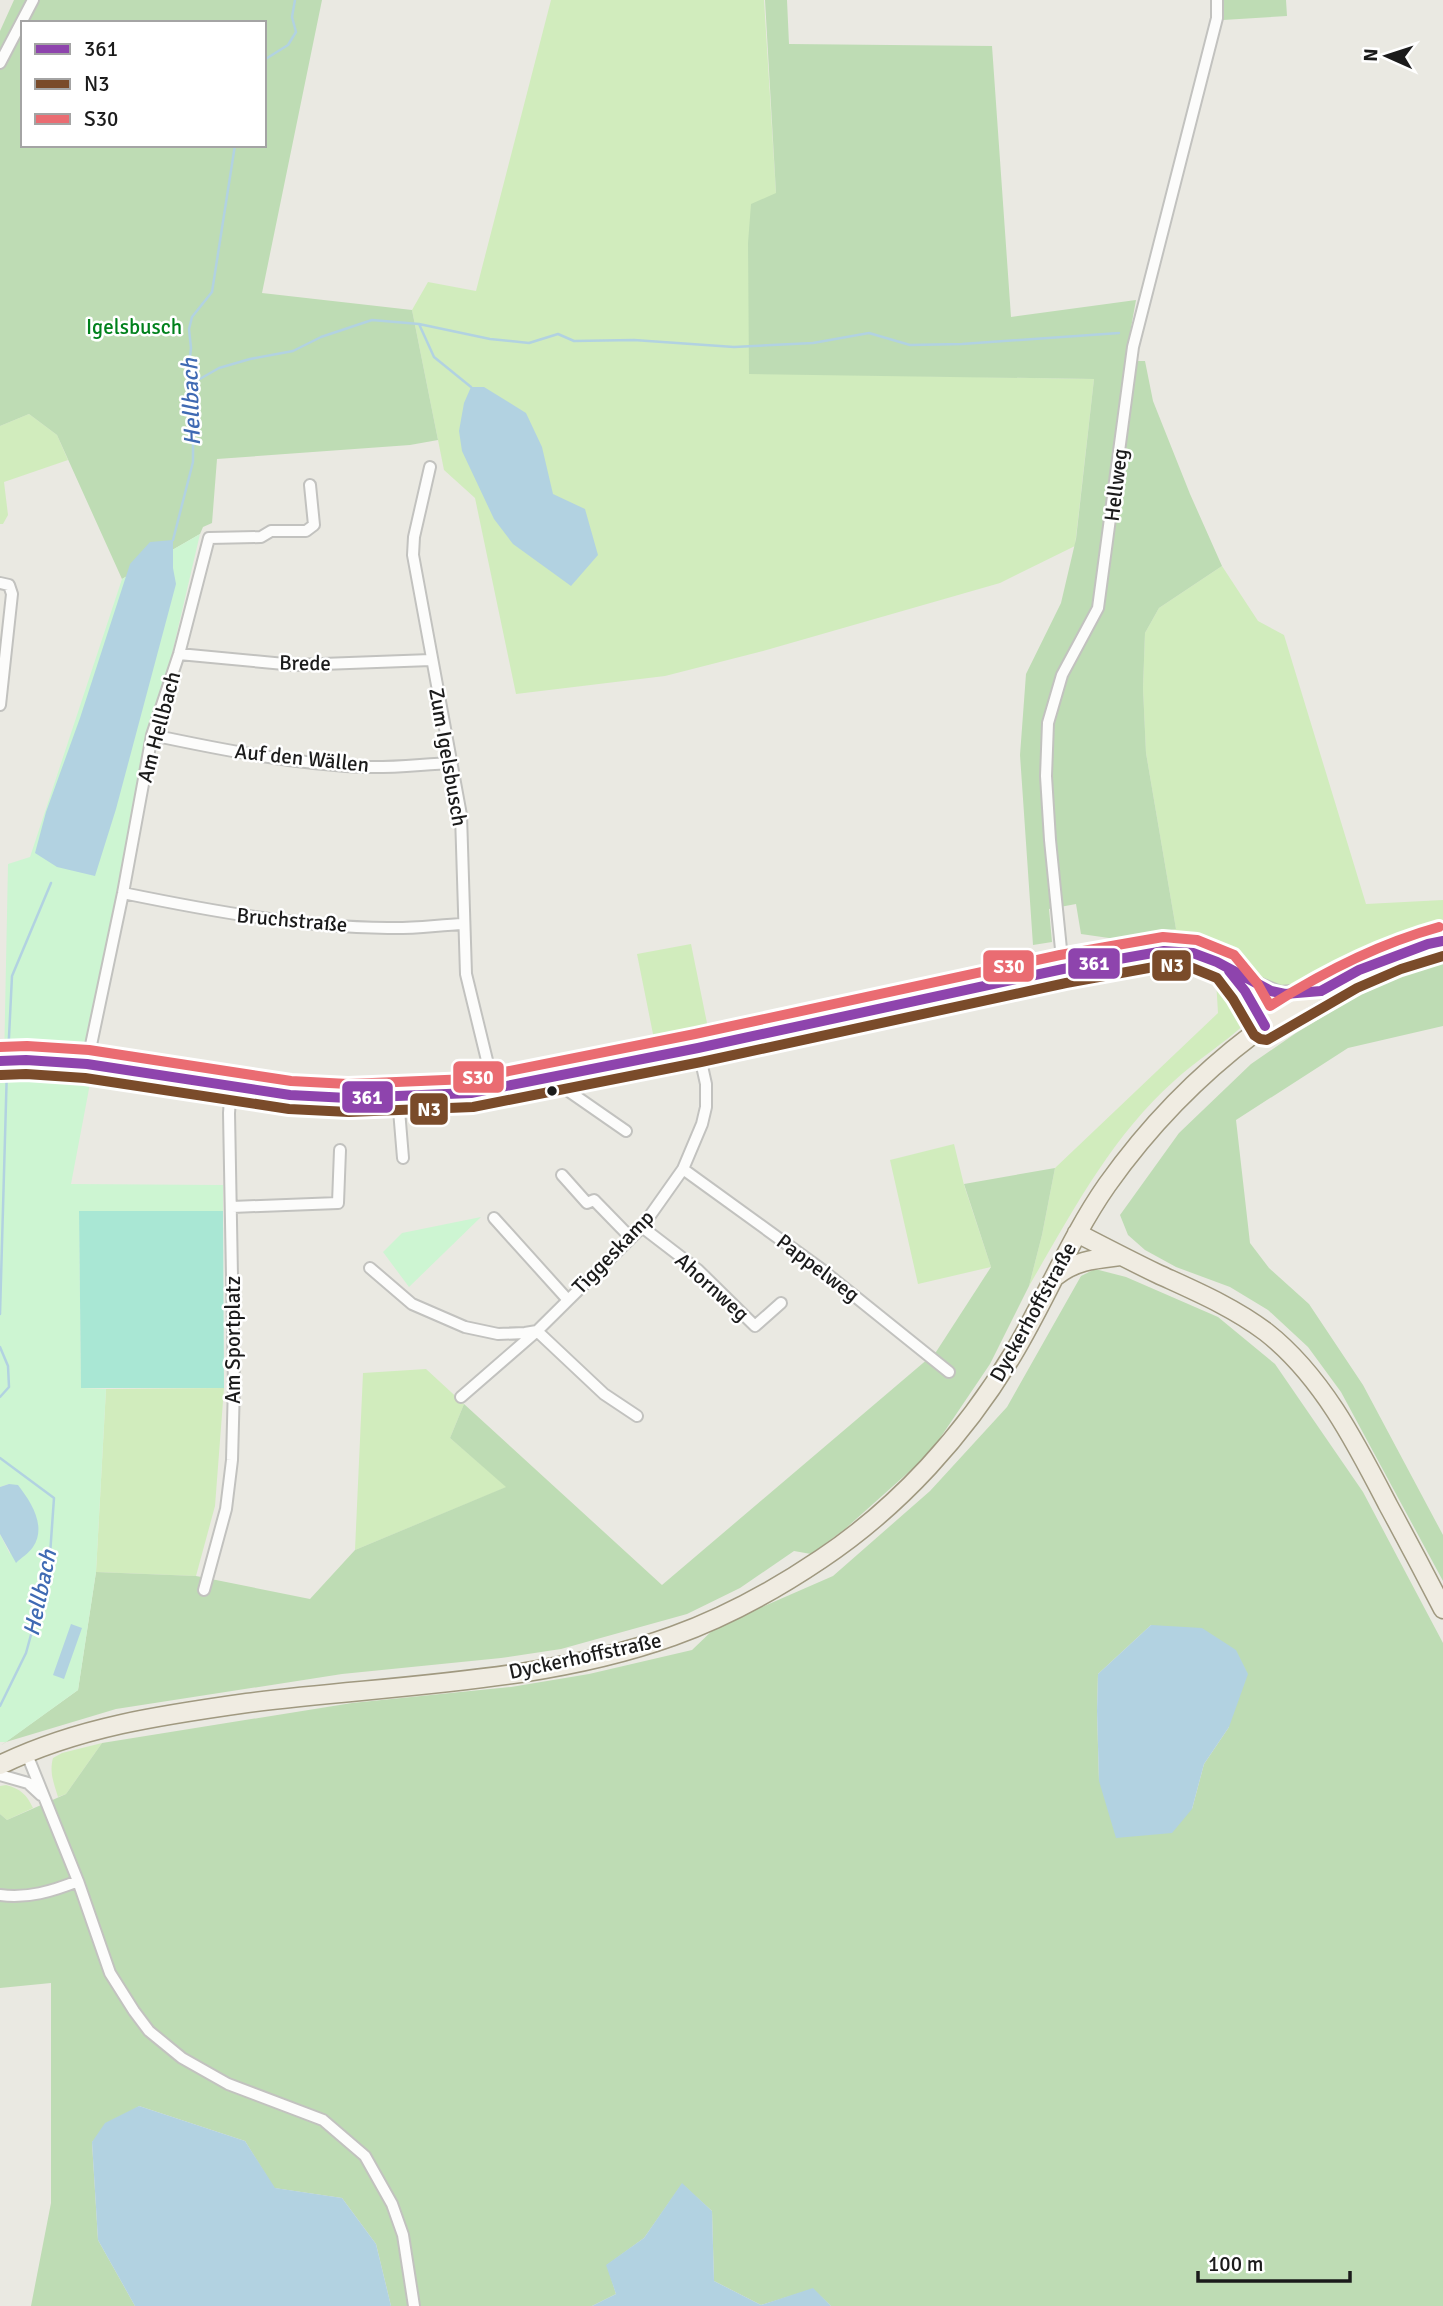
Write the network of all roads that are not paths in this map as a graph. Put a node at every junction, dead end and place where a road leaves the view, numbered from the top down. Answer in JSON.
{"nodes":[{"id":1,"x":33,"y":0,"type":"edge"},
{"id":2,"x":1217,"y":0,"type":"edge"},
{"id":3,"x":4,"y":48,"type":"edge"},
{"id":4,"x":0,"y":63,"type":"edge"},
{"id":5,"x":430,"y":467,"type":"dead end"},
{"id":6,"x":310,"y":485,"type":"dead end"},
{"id":7,"x":0,"y":583,"type":"edge"},
{"id":8,"x":179,"y":653,"type":"junction"},
{"id":9,"x":431,"y":660,"type":"junction"},
{"id":10,"x":0,"y":705,"type":"edge"},
{"id":11,"x":152,"y":736,"type":"junction"},
{"id":12,"x":452,"y":763,"type":"junction"},
{"id":13,"x":123,"y":893,"type":"junction"},
{"id":14,"x":463,"y":924,"type":"junction"},
{"id":15,"x":1443,"y":941,"type":"edge"},
{"id":16,"x":1226,"y":967,"type":"junction"},
{"id":17,"x":1063,"y":969,"type":"junction"},
{"id":18,"x":1249,"y":980,"type":"junction"},
{"id":19,"x":1321,"y":991,"type":"junction"},
{"id":20,"x":1272,"y":1022,"type":"junction"},
{"id":21,"x":698,"y":1048,"type":"junction"},
{"id":22,"x":2,"y":1061,"type":"edge"},
{"id":23,"x":87,"y":1064,"type":"junction"},
{"id":24,"x":564,"y":1076,"type":"junction"},
{"id":25,"x":231,"y":1087,"type":"junction"},
{"id":26,"x":494,"y":1089,"type":"junction"},
{"id":27,"x":397,"y":1098,"type":"junction"},
{"id":28,"x":626,"y":1131,"type":"dead end"},
{"id":29,"x":340,"y":1150,"type":"dead end"},
{"id":30,"x":403,"y":1158,"type":"dead end"},
{"id":31,"x":683,"y":1170,"type":"junction"},
{"id":32,"x":562,"y":1175,"type":"dead end"},
{"id":33,"x":232,"y":1207,"type":"junction"},
{"id":34,"x":494,"y":1218,"type":"dead end"},
{"id":35,"x":642,"y":1227,"type":"junction"},
{"id":36,"x":1077,"y":1233,"type":"junction"},
{"id":37,"x":631,"y":1238,"type":"junction"},
{"id":38,"x":1121,"y":1256,"type":"junction"},
{"id":39,"x":370,"y":1268,"type":"dead end"},
{"id":40,"x":1052,"y":1280,"type":"junction"},
{"id":41,"x":568,"y":1300,"type":"junction"},
{"id":42,"x":781,"y":1303,"type":"dead end"},
{"id":43,"x":537,"y":1331,"type":"junction"},
{"id":44,"x":949,"y":1372,"type":"dead end"},
{"id":45,"x":461,"y":1397,"type":"dead end"},
{"id":46,"x":637,"y":1416,"type":"dead end"},
{"id":47,"x":204,"y":1590,"type":"dead end"},
{"id":48,"x":1443,"y":1609,"type":"edge"},
{"id":49,"x":26,"y":1752,"type":"junction"},
{"id":50,"x":0,"y":1765,"type":"edge"},
{"id":51,"x":0,"y":1776,"type":"edge"},
{"id":52,"x":43,"y":1797,"type":"junction"},
{"id":53,"x":78,"y":1881,"type":"junction"},
{"id":54,"x":0,"y":1895,"type":"edge"},
{"id":55,"x":414,"y":2306,"type":"edge"}],
"edges":[{"from":1,"to":3,"type":"street"},
{"from":2,"to":17,"type":"street","name":"Hellweg"},
{"from":3,"to":4,"type":"street"},
{"from":5,"to":9,"type":"street","name":"Zum Igelsbusch"},
{"from":6,"to":8,"type":"street","name":"Am Hellbach"},
{"from":7,"to":10,"type":"street"},
{"from":8,"to":9,"type":"street","name":"Brede"},
{"from":8,"to":11,"type":"street","name":"Am Hellbach"},
{"from":9,"to":12,"type":"street","name":"Zum Igelsbusch"},
{"from":11,"to":12,"type":"street","name":"Auf den Wällen"},
{"from":11,"to":13,"type":"street","name":"Am Hellbach"},
{"from":12,"to":14,"type":"street","name":"Zum Igelsbusch"},
{"from":13,"to":14,"type":"street","name":"Bruchstraße"},
{"from":13,"to":23,"type":"street","name":"Am Hellbach"},
{"from":14,"to":26,"type":"street","name":"Zum Igelsbusch"},
{"from":15,"to":19,"type":"main road","name":"Dyckerhoffstraße"},
{"from":16,"to":17,"type":"street"},
{"from":16,"to":18,"type":"street"},
{"from":16,"to":20,"type":"street"},
{"from":17,"to":21,"type":"street"},
{"from":18,"to":19,"type":"street"},
{"from":18,"to":20,"type":"street"},
{"from":19,"to":20,"type":"main road","name":"Dyckerhoffstraße"},
{"from":20,"to":36,"type":"main road","name":"Dyckerhoffstraße"},
{"from":21,"to":24,"type":"street"},
{"from":21,"to":31,"type":"street","name":"Tiggeskamp"},
{"from":22,"to":23,"type":"street"},
{"from":23,"to":25,"type":"street"},
{"from":24,"to":26,"type":"street"},
{"from":24,"to":28,"type":"street"},
{"from":25,"to":27,"type":"street"},
{"from":25,"to":33,"type":"street","name":"Am Sportplatz"},
{"from":26,"to":27,"type":"street"},
{"from":27,"to":30,"type":"street"},
{"from":29,"to":33,"type":"street"},
{"from":31,"to":35,"type":"street","name":"Tiggeskamp"},
{"from":31,"to":44,"type":"street","name":"Pappelweg"},
{"from":32,"to":37,"type":"street"},
{"from":33,"to":47,"type":"street","name":"Am Sportplatz"},
{"from":34,"to":41,"type":"street"},
{"from":35,"to":37,"type":"street","name":"Tiggeskamp"},
{"from":35,"to":42,"type":"street","name":"Ahornweg"},
{"from":36,"to":38,"type":"main road"},
{"from":36,"to":40,"type":"main road","name":"Dyckerhoffstraße"},
{"from":37,"to":41,"type":"street","name":"Tiggeskamp"},
{"from":38,"to":40,"type":"main road"},
{"from":38,"to":48,"type":"main road"},
{"from":39,"to":43,"type":"street"},
{"from":40,"to":49,"type":"main road","name":"Dyckerhoffstraße"},
{"from":41,"to":43,"type":"street","name":"Tiggeskamp"},
{"from":43,"to":45,"type":"street","name":"Tiggeskamp"},
{"from":43,"to":46,"type":"street"},
{"from":49,"to":50,"type":"main road","name":"Dyckerhoffstraße"},
{"from":49,"to":52,"type":"street"},
{"from":51,"to":52,"type":"street"},
{"from":52,"to":53,"type":"street"},
{"from":53,"to":54,"type":"street"},
{"from":53,"to":55,"type":"street"}]}
